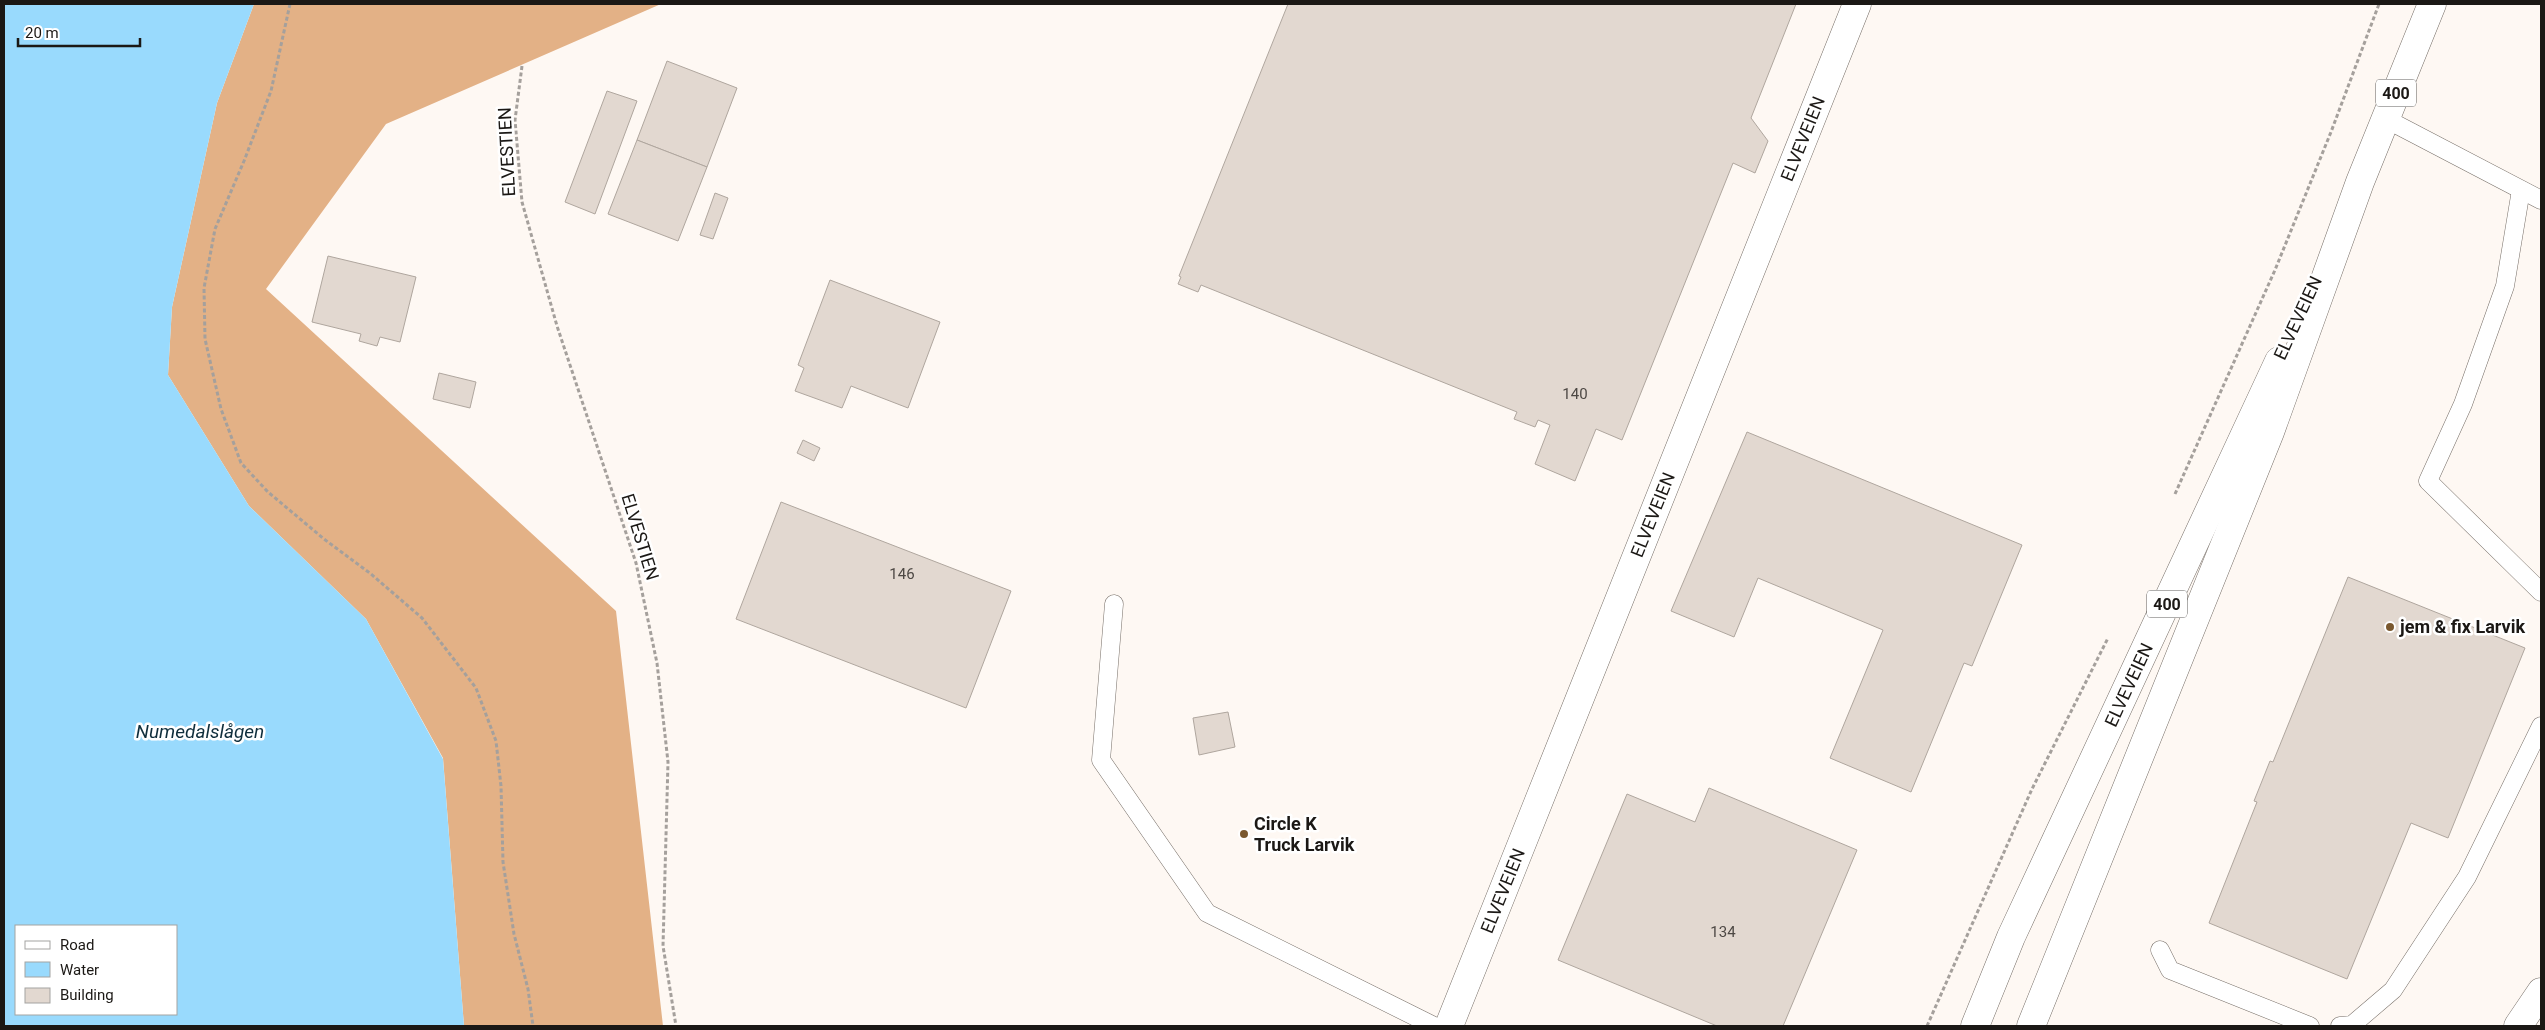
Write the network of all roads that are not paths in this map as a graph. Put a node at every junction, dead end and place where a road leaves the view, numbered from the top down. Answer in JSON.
{"nodes":[{"id":1,"x":1857,"y":4,"type":"edge"},
{"id":2,"x":2432,"y":4,"type":"edge"},
{"id":3,"x":2386,"y":119,"type":"junction"},
{"id":4,"x":2360,"y":182,"type":"junction"},
{"id":5,"x":2521,"y":190,"type":"junction"},
{"id":6,"x":2541,"y":200,"type":"edge"},
{"id":7,"x":2541,"y":592,"type":"edge"},
{"id":8,"x":1114,"y":604,"type":"dead end"},
{"id":9,"x":2541,"y":726,"type":"edge"},
{"id":10,"x":2160,"y":950,"type":"dead end"},
{"id":11,"x":2541,"y":992,"type":"edge"},
{"id":12,"x":1434,"y":1026,"type":"edge"},
{"id":13,"x":1449,"y":1026,"type":"edge"},
{"id":14,"x":1975,"y":1026,"type":"edge"},
{"id":15,"x":2031,"y":1026,"type":"edge"},
{"id":16,"x":2310,"y":1026,"type":"edge"},
{"id":17,"x":2340,"y":1026,"type":"edge"},
{"id":18,"x":2518,"y":1026,"type":"edge"}],
"edges":[{"from":1,"to":13,"type":"main road","name":"ELVEVEIEN"},
{"from":2,"to":3,"type":"main road","name":"ELVEVEIEN","number":"400"},
{"from":3,"to":4,"type":"main road","name":"ELVEVEIEN","number":"400"},
{"from":3,"to":5,"type":"lane"},
{"from":4,"to":14,"type":"main road","name":"ELVEVEIEN","number":"400"},
{"from":4,"to":15,"type":"main road","name":"ELVEVEIEN","number":"400"},
{"from":5,"to":6,"type":"lane"},
{"from":5,"to":7,"type":"lane"},
{"from":8,"to":12,"type":"lane"},
{"from":9,"to":17,"type":"lane"},
{"from":10,"to":16,"type":"lane"},
{"from":11,"to":18,"type":"main road"}]}
